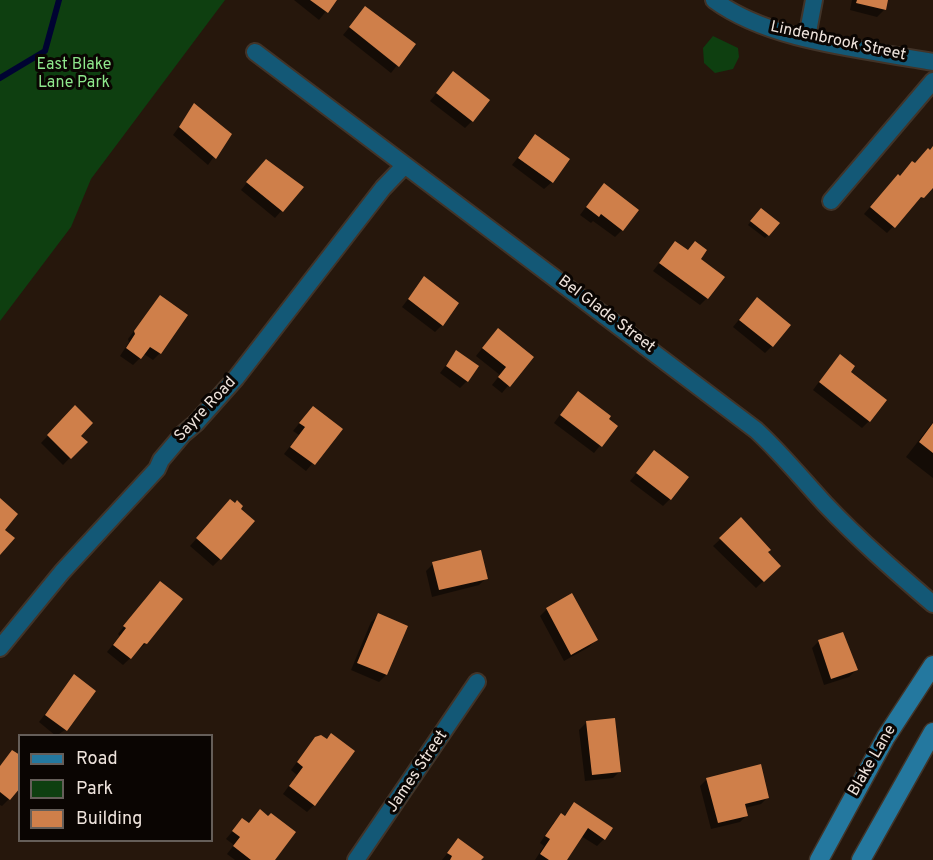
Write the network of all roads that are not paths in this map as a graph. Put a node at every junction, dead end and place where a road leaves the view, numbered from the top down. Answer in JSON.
{"nodes":[{"id":1,"x":714,"y":0,"type":"edge"},
{"id":2,"x":814,"y":0,"type":"edge"},
{"id":3,"x":807,"y":37,"type":"junction"},
{"id":4,"x":255,"y":52,"type":"dead end"},
{"id":5,"x":933,"y":62,"type":"edge"},
{"id":6,"x":933,"y":81,"type":"edge"},
{"id":7,"x":405,"y":165,"type":"junction"},
{"id":8,"x":831,"y":201,"type":"dead end"},
{"id":9,"x":933,"y":604,"type":"edge"},
{"id":10,"x":0,"y":648,"type":"edge"},
{"id":11,"x":933,"y":665,"type":"edge"},
{"id":12,"x":477,"y":682,"type":"dead end"},
{"id":13,"x":933,"y":732,"type":"edge"},
{"id":14,"x":356,"y":860,"type":"edge"},
{"id":15,"x":819,"y":860,"type":"edge"},
{"id":16,"x":861,"y":860,"type":"edge"}],
"edges":[{"from":1,"to":3,"type":"street","name":"Lindenbrook Street"},
{"from":2,"to":3,"type":"street"},
{"from":3,"to":5,"type":"street","name":"Lindenbrook Street"},
{"from":4,"to":7,"type":"street","name":"Bel Glade Street"},
{"from":6,"to":8,"type":"street"},
{"from":7,"to":9,"type":"street","name":"Bel Glade Street"},
{"from":7,"to":10,"type":"street","name":"Sayre Road"},
{"from":11,"to":15,"type":"main road","name":"Blake Lane"},
{"from":12,"to":14,"type":"street","name":"James Street"},
{"from":13,"to":16,"type":"main road"}]}
